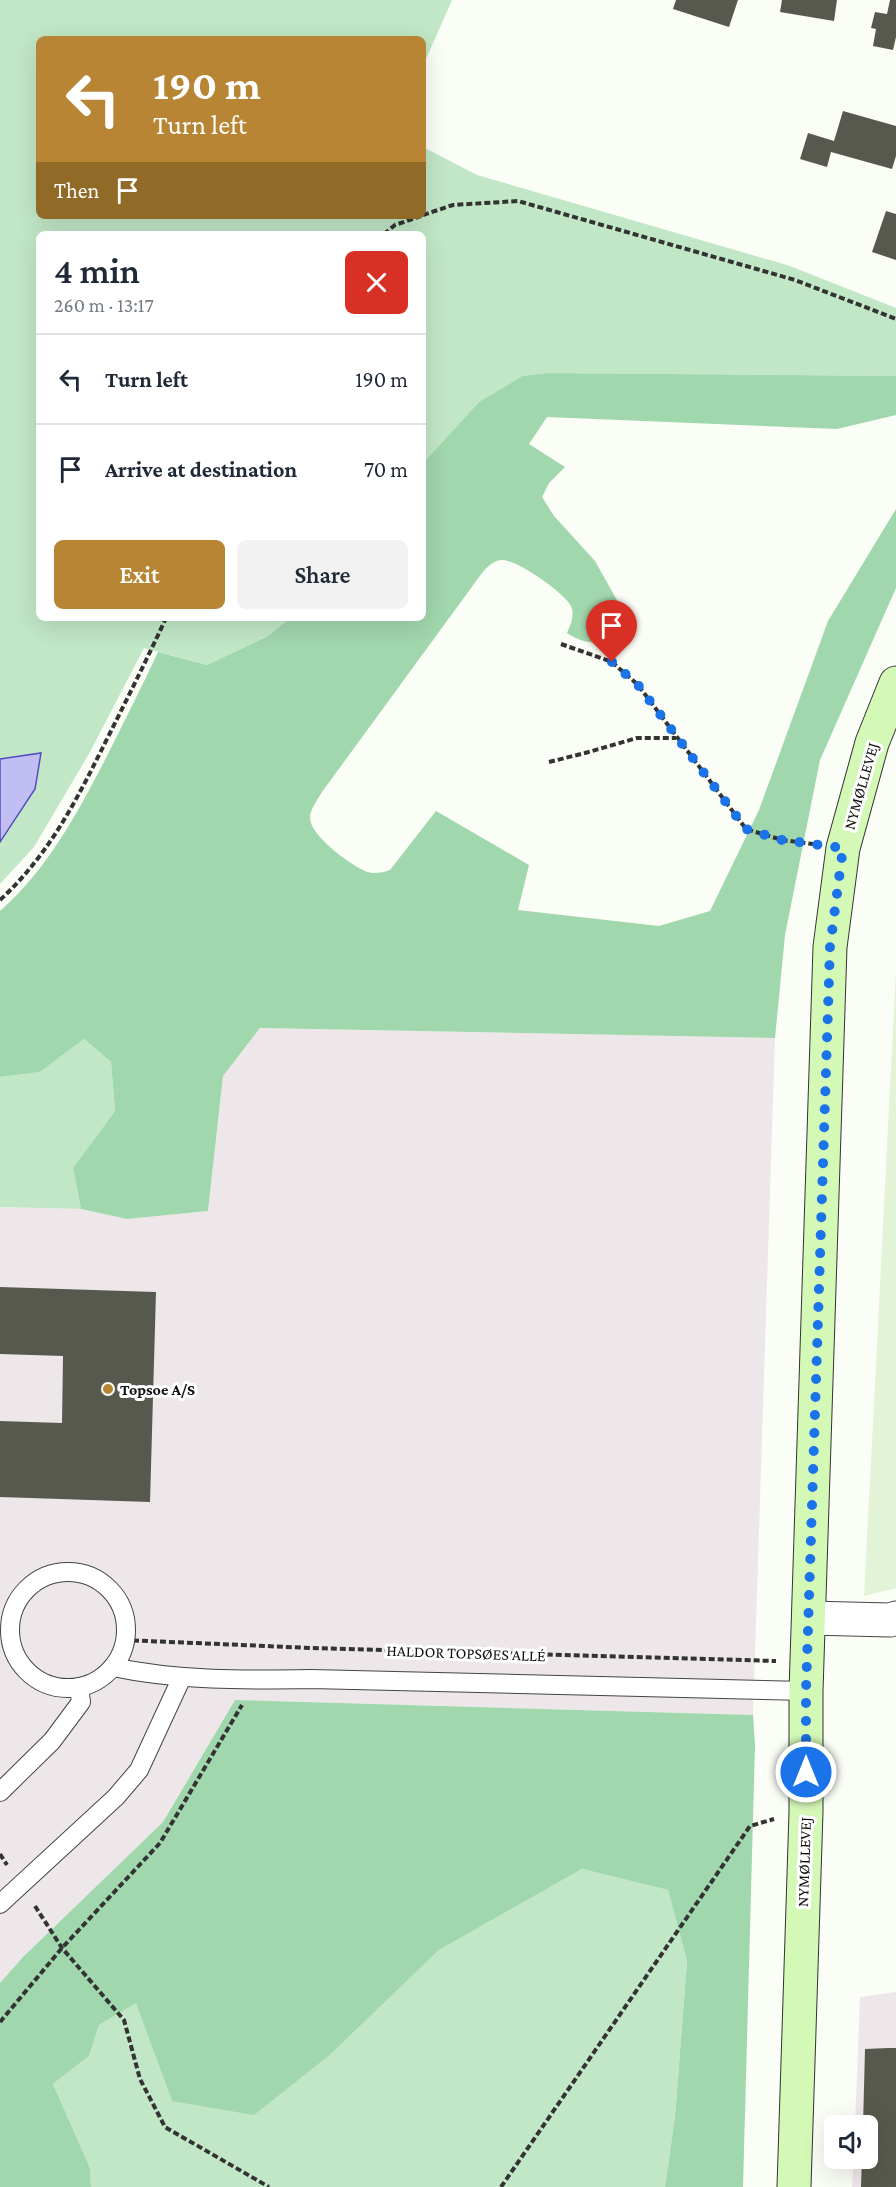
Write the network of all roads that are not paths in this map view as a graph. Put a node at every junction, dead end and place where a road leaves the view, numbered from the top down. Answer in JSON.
{"nodes":[{"id":1,"x":896,"y":683,"type":"edge"},
{"id":2,"x":809,"y":1618,"type":"junction"},
{"id":3,"x":896,"y":1618,"type":"edge"},
{"id":4,"x":113,"y":1667,"type":"junction"},
{"id":5,"x":806,"y":1676,"type":"junction"},
{"id":6,"x":182,"y":1677,"type":"junction"},
{"id":7,"x":79,"y":1687,"type":"junction"},
{"id":8,"x":0,"y":1792,"type":"edge"},
{"id":9,"x":0,"y":1904,"type":"edge"},
{"id":10,"x":795,"y":2187,"type":"edge"}],
"edges":[{"from":1,"to":2,"type":"street","name":"NYMØLLEVEJ"},
{"from":2,"to":3,"type":"street"},
{"from":2,"to":5,"type":"street","name":"NYMØLLEVEJ"},
{"from":4,"to":6,"type":"lane","name":"HALDOR TOPSØES ALLÉ"},
{"from":4,"to":7,"type":"lane"},
{"from":4,"to":7,"type":"lane"},
{"from":5,"to":6,"type":"lane","name":"HALDOR TOPSØES ALLÉ"},
{"from":5,"to":10,"type":"street","name":"NYMØLLEVEJ"},
{"from":6,"to":9,"type":"lane"},
{"from":7,"to":8,"type":"lane"}]}
